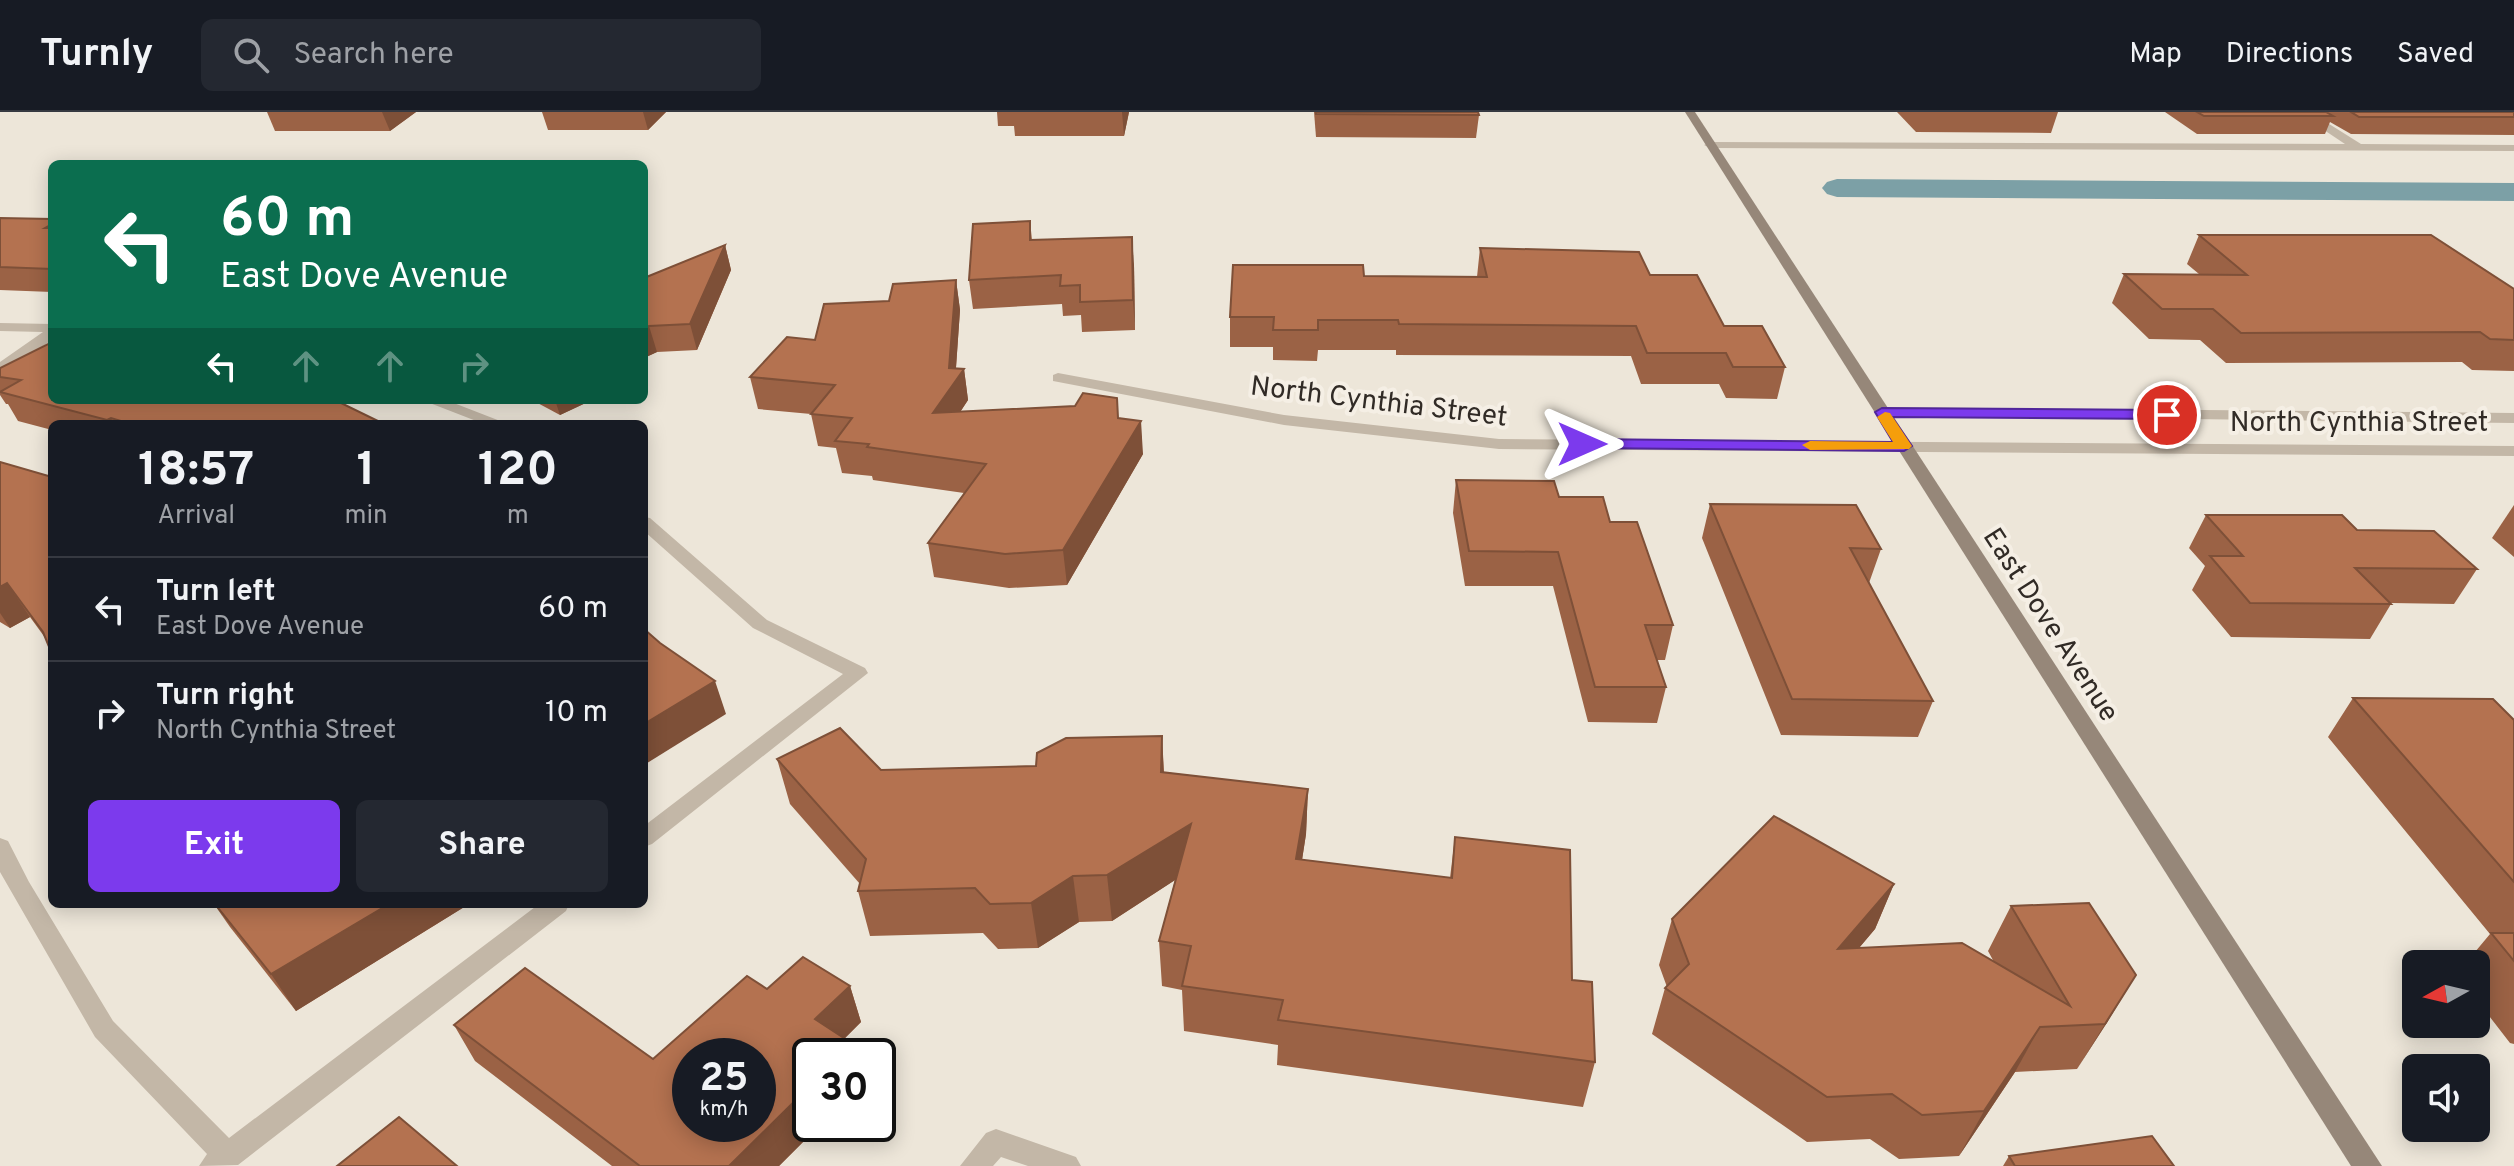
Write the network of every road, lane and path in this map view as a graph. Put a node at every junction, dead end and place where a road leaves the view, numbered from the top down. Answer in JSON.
{"nodes":[{"id":1,"x":1690,"y":112,"type":"edge"},
{"id":2,"x":2302,"y":112,"type":"edge"},
{"id":3,"x":1710,"y":145,"type":"junction"},
{"id":4,"x":2359,"y":148,"type":"junction"},
{"id":5,"x":2514,"y":148,"type":"edge"},
{"id":6,"x":0,"y":327,"type":"edge"},
{"id":7,"x":48,"y":330,"type":"edge"},
{"id":8,"x":48,"y":333,"type":"edge"},
{"id":9,"x":0,"y":369,"type":"edge"},
{"id":10,"x":1058,"y":378,"type":"dead end"},
{"id":11,"x":442,"y":404,"type":"edge"},
{"id":12,"x":1882,"y":412,"type":"junction"},
{"id":13,"x":2514,"y":418,"type":"edge"},
{"id":14,"x":488,"y":420,"type":"edge"},
{"id":15,"x":1904,"y":446,"type":"junction"},
{"id":16,"x":2514,"y":451,"type":"edge"},
{"id":17,"x":648,"y":526,"type":"edge"},
{"id":18,"x":648,"y":835,"type":"edge"},
{"id":19,"x":0,"y":847,"type":"edge"},
{"id":20,"x":552,"y":908,"type":"edge"},
{"id":21,"x":221,"y":1161,"type":"edge"},
{"id":22,"x":975,"y":1166,"type":"edge"},
{"id":23,"x":1066,"y":1166,"type":"edge"},
{"id":24,"x":2367,"y":1166,"type":"edge"}],
"edges":[{"from":1,"to":3,"type":"main road","name":"East Dove Avenue"},
{"from":2,"to":4,"type":"street"},
{"from":3,"to":4,"type":"street"},
{"from":3,"to":12,"type":"main road","name":"East Dove Avenue"},
{"from":4,"to":5,"type":"street"},
{"from":6,"to":7,"type":"street"},
{"from":8,"to":9,"type":"street"},
{"from":10,"to":15,"type":"street","name":"North Cynthia Street"},
{"from":11,"to":14,"type":"street"},
{"from":12,"to":13,"type":"street","name":"North Cynthia Street"},
{"from":12,"to":15,"type":"main road","name":"East Dove Avenue"},
{"from":15,"to":16,"type":"street","name":"North Cynthia Street"},
{"from":15,"to":24,"type":"main road","name":"East Dove Avenue"},
{"from":17,"to":18,"type":"street"},
{"from":19,"to":21,"type":"street"},
{"from":20,"to":21,"type":"street"},
{"from":22,"to":23,"type":"street"}]}
